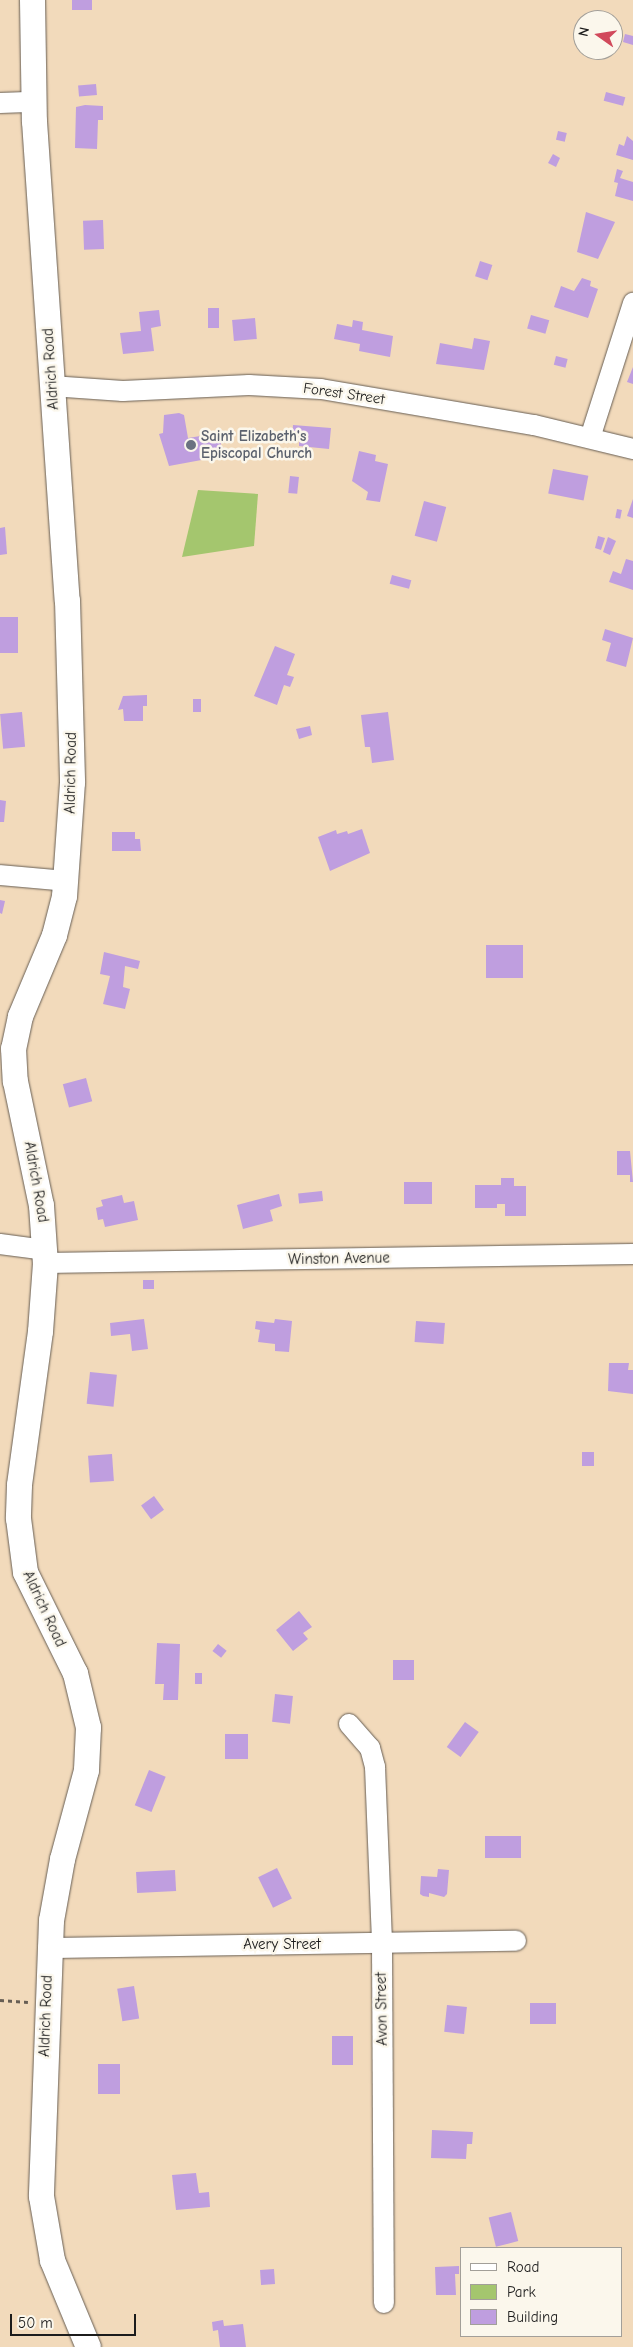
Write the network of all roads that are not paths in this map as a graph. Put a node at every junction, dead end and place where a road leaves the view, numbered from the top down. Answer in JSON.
{"nodes":[{"id":1,"x":32,"y":0,"type":"edge"},
{"id":2,"x":34,"y":102,"type":"junction"},
{"id":3,"x":0,"y":103,"type":"edge"},
{"id":4,"x":633,"y":303,"type":"edge"},
{"id":5,"x":51,"y":386,"type":"junction"},
{"id":6,"x":590,"y":438,"type":"junction"},
{"id":7,"x":633,"y":449,"type":"edge"},
{"id":8,"x":0,"y":875,"type":"edge"},
{"id":9,"x":67,"y":881,"type":"junction"},
{"id":10,"x":0,"y":1244,"type":"edge"},
{"id":11,"x":633,"y":1254,"type":"edge"},
{"id":12,"x":45,"y":1256,"type":"junction"},
{"id":13,"x":349,"y":1724,"type":"dead end"},
{"id":14,"x":516,"y":1941,"type":"dead end"},
{"id":15,"x":382,"y":1945,"type":"junction"},
{"id":16,"x":48,"y":1948,"type":"junction"},
{"id":17,"x":384,"y":2303,"type":"dead end"},
{"id":18,"x":88,"y":2347,"type":"edge"}],
"edges":[{"from":1,"to":2,"type":"street","name":"Aldrich Road"},
{"from":2,"to":3,"type":"street"},
{"from":2,"to":5,"type":"street","name":"Aldrich Road"},
{"from":4,"to":6,"type":"street"},
{"from":5,"to":6,"type":"street","name":"Forest Street"},
{"from":5,"to":9,"type":"street","name":"Aldrich Road"},
{"from":6,"to":7,"type":"street","name":"Forest Street"},
{"from":8,"to":9,"type":"street"},
{"from":9,"to":12,"type":"street","name":"Aldrich Road"},
{"from":10,"to":12,"type":"street","name":"Winston Avenue"},
{"from":11,"to":12,"type":"street","name":"Winston Avenue"},
{"from":12,"to":16,"type":"street","name":"Aldrich Road"},
{"from":13,"to":15,"type":"street","name":"Avon Street"},
{"from":14,"to":15,"type":"street","name":"Avery Street"},
{"from":15,"to":16,"type":"street","name":"Avery Street"},
{"from":15,"to":17,"type":"street","name":"Avon Street"},
{"from":16,"to":18,"type":"street","name":"Aldrich Road"}]}
